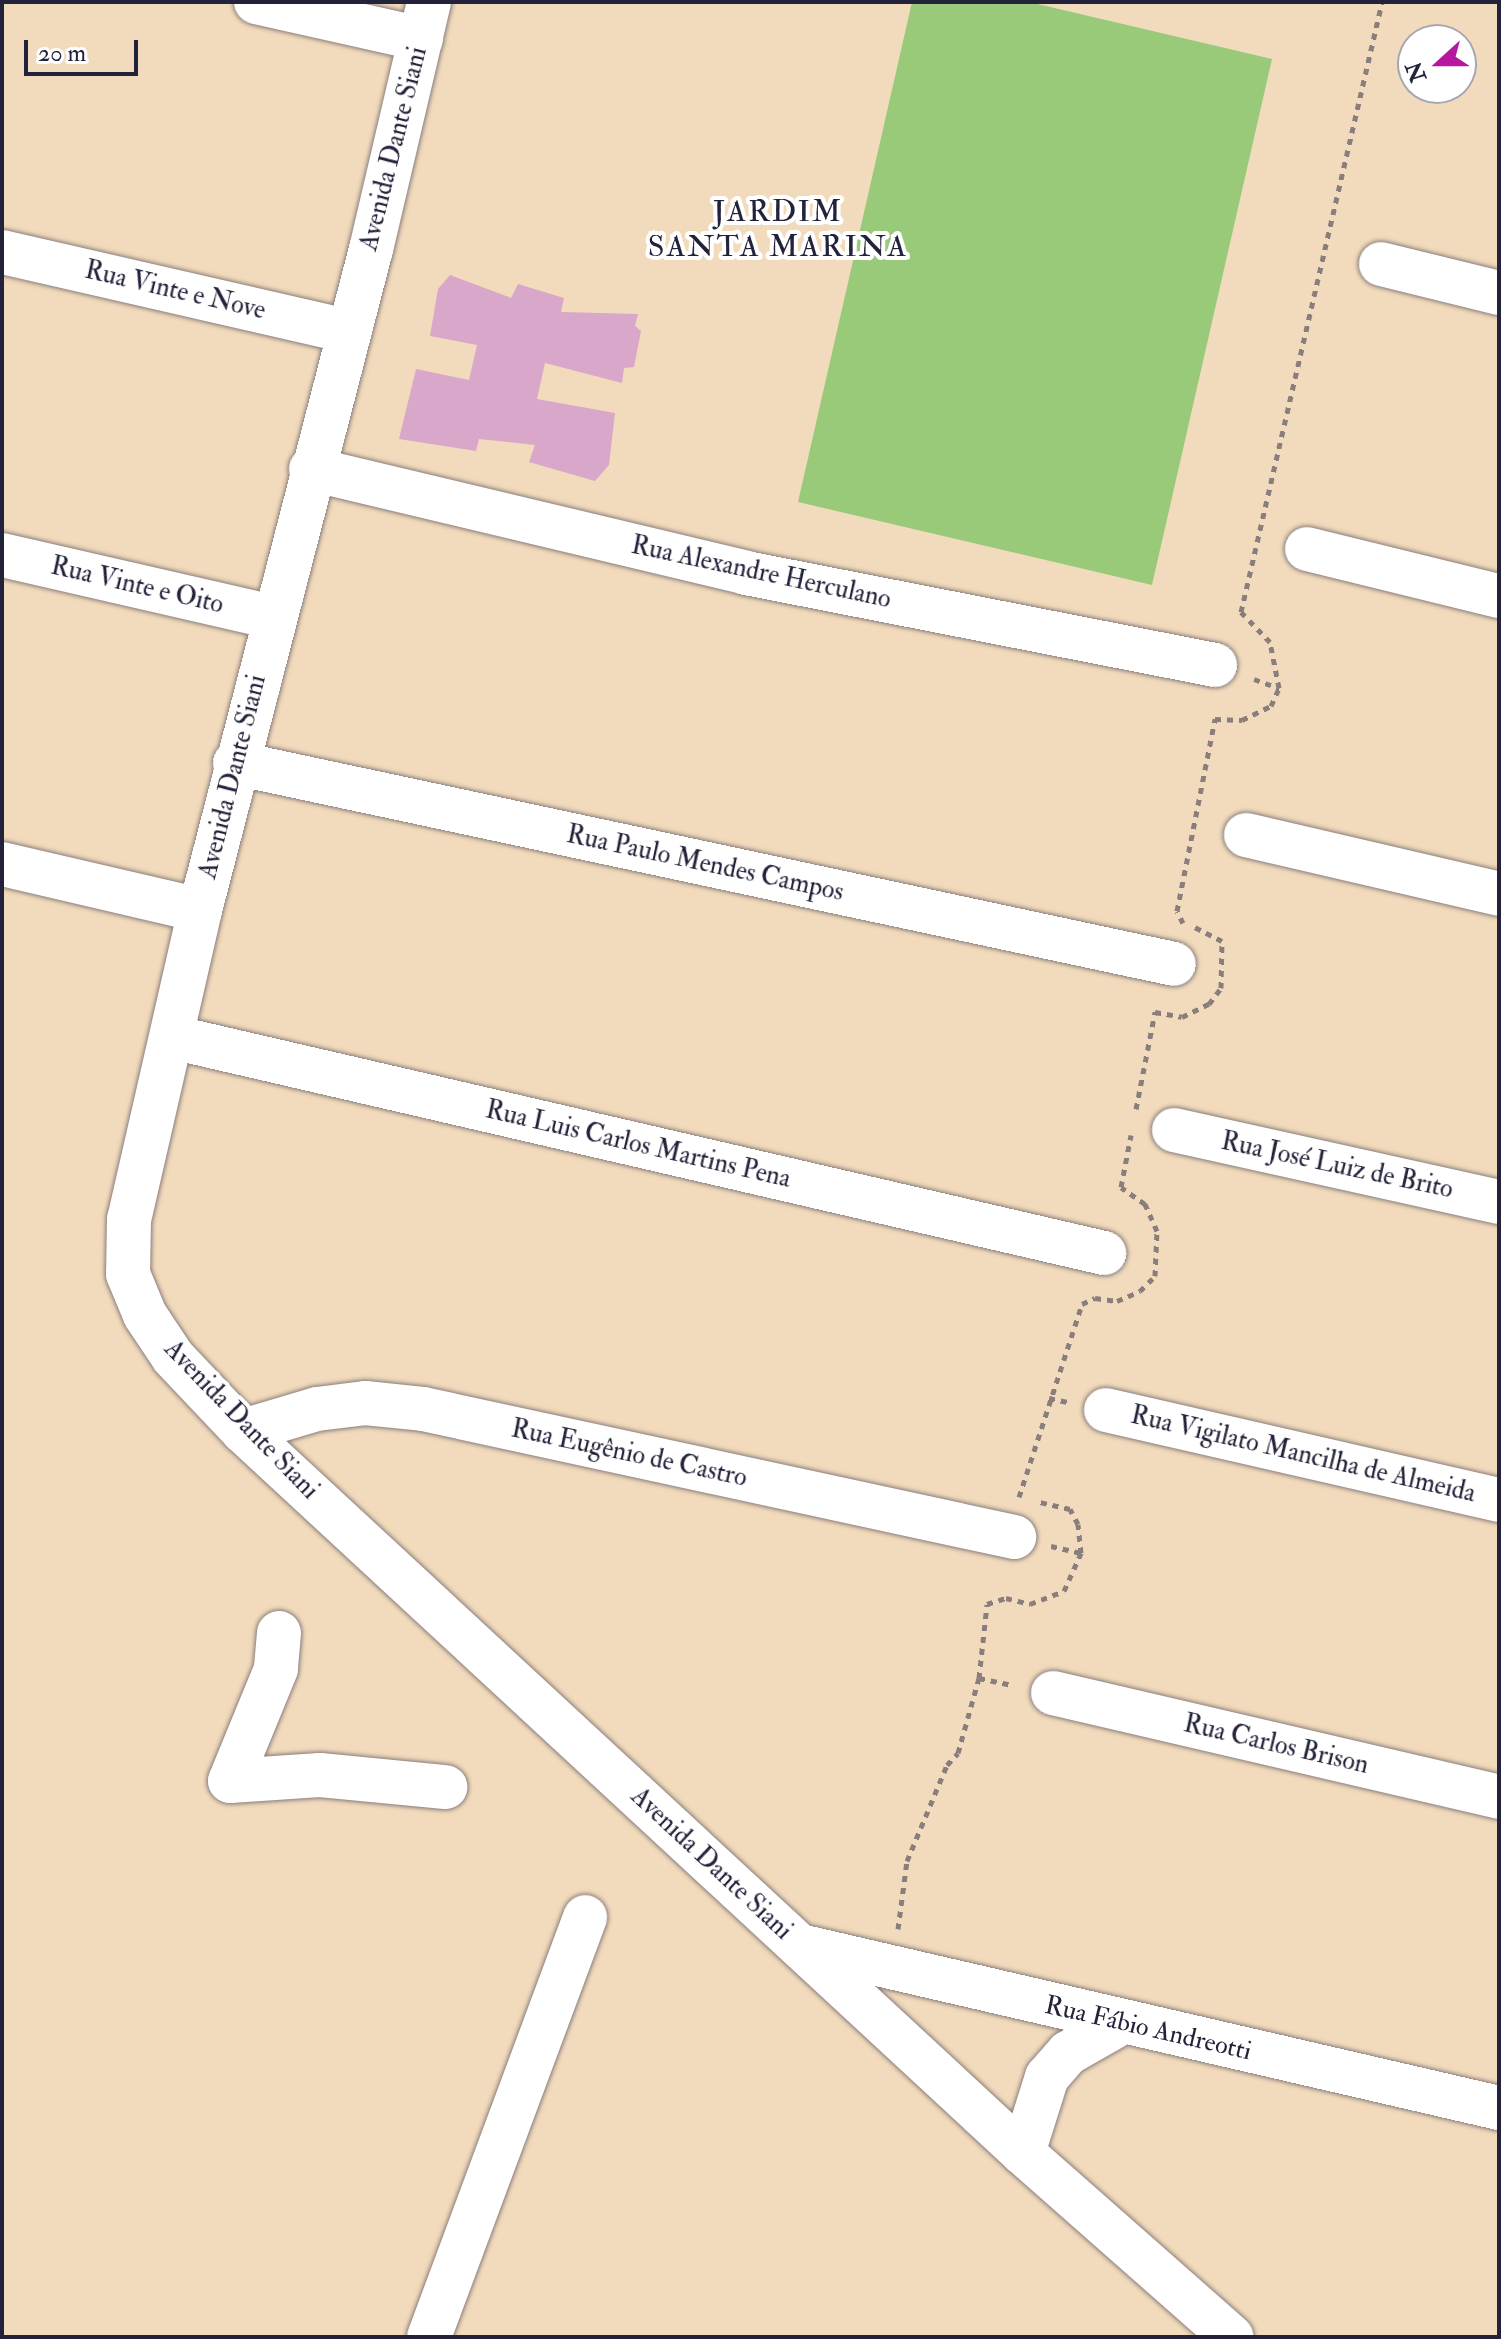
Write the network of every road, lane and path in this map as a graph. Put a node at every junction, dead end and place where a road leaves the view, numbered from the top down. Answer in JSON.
{"nodes":[{"id":1,"x":256,"y":2,"type":"edge"},
{"id":2,"x":1382,"y":2,"type":"edge"},
{"id":3,"x":425,"y":21,"type":"edge"},
{"id":4,"x":2,"y":252,"type":"edge"},
{"id":5,"x":1381,"y":264,"type":"dead end"},
{"id":6,"x":1499,"y":293,"type":"edge"},
{"id":7,"x":348,"y":331,"type":"junction"},
{"id":8,"x":311,"y":469,"type":"junction"},
{"id":9,"x":1307,"y":549,"type":"dead end"},
{"id":10,"x":2,"y":555,"type":"edge"},
{"id":11,"x":1499,"y":596,"type":"edge"},
{"id":12,"x":273,"y":617,"type":"junction"},
{"id":13,"x":1215,"y":665,"type":"dead end"},
{"id":14,"x":235,"y":763,"type":"junction"},
{"id":15,"x":1246,"y":835,"type":"dead end"},
{"id":16,"x":2,"y":864,"type":"edge"},
{"id":17,"x":1499,"y":894,"type":"edge"},
{"id":18,"x":200,"y":910,"type":"junction"},
{"id":19,"x":1174,"y":964,"type":"dead end"},
{"id":20,"x":172,"y":1037,"type":"junction"},
{"id":21,"x":1174,"y":1130,"type":"dead end"},
{"id":22,"x":1499,"y":1202,"type":"edge"},
{"id":23,"x":1104,"y":1253,"type":"dead end"},
{"id":24,"x":1106,"y":1410,"type":"dead end"},
{"id":25,"x":243,"y":1431,"type":"junction"},
{"id":26,"x":1499,"y":1500,"type":"edge"},
{"id":27,"x":1014,"y":1537,"type":"dead end"},
{"id":28,"x":279,"y":1633,"type":"dead end"},
{"id":29,"x":1053,"y":1693,"type":"dead end"},
{"id":30,"x":445,"y":1787,"type":"dead end"},
{"id":31,"x":1499,"y":1797,"type":"edge"},
{"id":32,"x":585,"y":1917,"type":"dead end"},
{"id":33,"x":799,"y":1946,"type":"junction"},
{"id":34,"x":893,"y":1969,"type":"junction"},
{"id":35,"x":1119,"y":2024,"type":"junction"},
{"id":36,"x":1499,"y":2108,"type":"edge"},
{"id":37,"x":1023,"y":2153,"type":"junction"},
{"id":38,"x":429,"y":2337,"type":"edge"},
{"id":39,"x":1232,"y":2337,"type":"edge"}],
"edges":[{"from":1,"to":3,"type":"street"},
{"from":2,"to":34,"type":"path"},
{"from":3,"to":7,"type":"street","name":"Avenida Dante Siani"},
{"from":4,"to":7,"type":"street","name":"Rua Vinte e Nove"},
{"from":5,"to":6,"type":"street"},
{"from":7,"to":8,"type":"street","name":"Avenida Dante Siani"},
{"from":8,"to":12,"type":"street","name":"Avenida Dante Siani"},
{"from":8,"to":13,"type":"street","name":"Rua Alexandre Herculano"},
{"from":9,"to":11,"type":"street"},
{"from":10,"to":12,"type":"street","name":"Rua Vinte e Oito"},
{"from":12,"to":14,"type":"street","name":"Avenida Dante Siani"},
{"from":14,"to":18,"type":"street","name":"Avenida Dante Siani"},
{"from":14,"to":19,"type":"street","name":"Rua Paulo Mendes Campos"},
{"from":15,"to":17,"type":"street"},
{"from":16,"to":18,"type":"street"},
{"from":18,"to":20,"type":"street","name":"Avenida Dante Siani"},
{"from":20,"to":23,"type":"street","name":"Rua Luis Carlos Martins Pena"},
{"from":20,"to":25,"type":"street","name":"Avenida Dante Siani"},
{"from":21,"to":22,"type":"street","name":"Rua José Luiz de Brito"},
{"from":24,"to":26,"type":"street","name":"Rua Vigilato Mancilha de Almeida"},
{"from":25,"to":27,"type":"street","name":"Rua Eugênio de Castro"},
{"from":25,"to":33,"type":"street","name":"Avenida Dante Siani"},
{"from":28,"to":30,"type":"street"},
{"from":29,"to":31,"type":"street","name":"Rua Carlos Brison"},
{"from":32,"to":38,"type":"street"},
{"from":33,"to":34,"type":"street","name":"Rua Fábio Andreotti"},
{"from":33,"to":37,"type":"street","name":"Avenida Dante Siani"},
{"from":34,"to":35,"type":"street","name":"Rua Fábio Andreotti"},
{"from":35,"to":36,"type":"street","name":"Rua Fábio Andreotti"},
{"from":35,"to":37,"type":"street"},
{"from":37,"to":39,"type":"street","name":"Avenida Dante Siani"}]}
